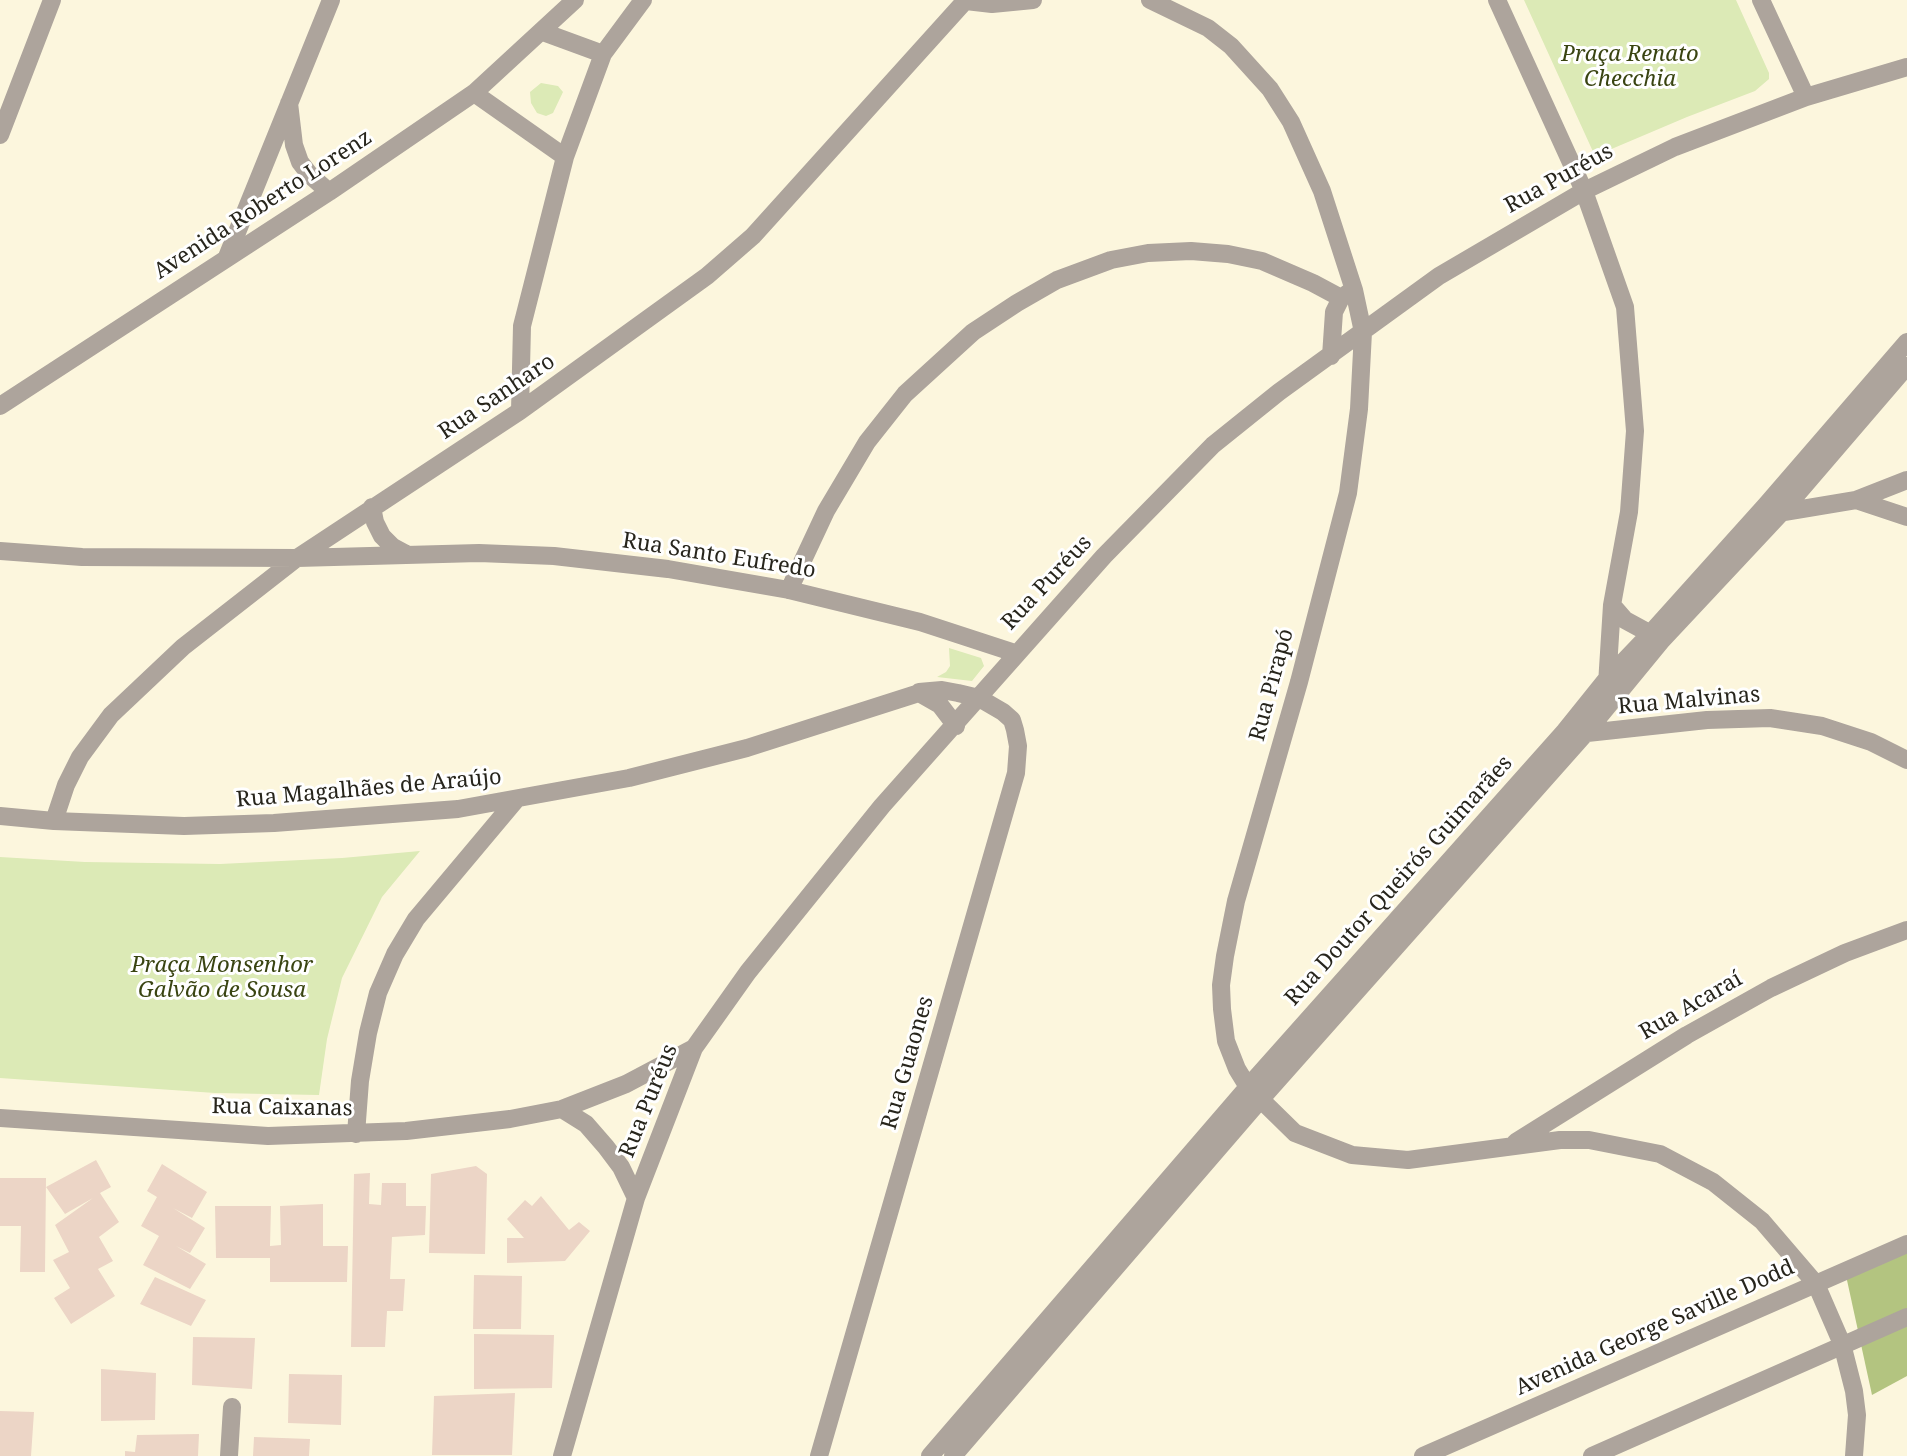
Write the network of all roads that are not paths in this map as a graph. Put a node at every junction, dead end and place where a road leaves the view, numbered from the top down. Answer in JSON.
{"nodes":[{"id":1,"x":52,"y":0,"type":"edge"},
{"id":2,"x":331,"y":0,"type":"edge"},
{"id":3,"x":575,"y":0,"type":"edge"},
{"id":4,"x":643,"y":0,"type":"edge"},
{"id":5,"x":966,"y":0,"type":"edge"},
{"id":6,"x":1033,"y":0,"type":"edge"},
{"id":7,"x":1150,"y":0,"type":"edge"},
{"id":8,"x":1497,"y":0,"type":"edge"},
{"id":9,"x":1761,"y":0,"type":"edge"},
{"id":10,"x":543,"y":32,"type":"junction"},
{"id":11,"x":603,"y":54,"type":"junction"},
{"id":12,"x":1907,"y":67,"type":"edge"},
{"id":13,"x":474,"y":93,"type":"junction"},
{"id":14,"x":1806,"y":97,"type":"junction"},
{"id":15,"x":289,"y":100,"type":"junction"},
{"id":16,"x":0,"y":135,"type":"edge"},
{"id":17,"x":565,"y":157,"type":"junction"},
{"id":18,"x":1584,"y":191,"type":"junction"},
{"id":19,"x":329,"y":192,"type":"junction"},
{"id":20,"x":227,"y":257,"type":"junction"},
{"id":21,"x":1348,"y":294,"type":"junction"},
{"id":22,"x":1363,"y":332,"type":"junction"},
{"id":23,"x":1907,"y":342,"type":"edge"},
{"id":24,"x":1331,"y":356,"type":"junction"},
{"id":25,"x":1907,"y":366,"type":"edge"},
{"id":26,"x":0,"y":406,"type":"edge"},
{"id":27,"x":520,"y":411,"type":"junction"},
{"id":28,"x":1907,"y":480,"type":"edge"},
{"id":29,"x":1799,"y":493,"type":"junction"},
{"id":30,"x":1847,"y":502,"type":"junction"},
{"id":31,"x":372,"y":507,"type":"junction"},
{"id":32,"x":1773,"y":510,"type":"junction"},
{"id":33,"x":1907,"y":517,"type":"edge"},
{"id":34,"x":0,"y":551,"type":"edge"},
{"id":35,"x":406,"y":554,"type":"junction"},
{"id":36,"x":297,"y":558,"type":"junction"},
{"id":37,"x":789,"y":590,"type":"junction"},
{"id":38,"x":1612,"y":605,"type":"junction"},
{"id":39,"x":1656,"y":637,"type":"junction"},
{"id":40,"x":1015,"y":653,"type":"junction"},
{"id":41,"x":1606,"y":680,"type":"junction"},
{"id":42,"x":919,"y":693,"type":"junction"},
{"id":43,"x":979,"y":698,"type":"junction"},
{"id":44,"x":1612,"y":701,"type":"junction"},
{"id":45,"x":956,"y":726,"type":"junction"},
{"id":46,"x":1565,"y":731,"type":"junction"},
{"id":47,"x":1584,"y":735,"type":"junction"},
{"id":48,"x":1907,"y":760,"type":"edge"},
{"id":49,"x":515,"y":801,"type":"junction"},
{"id":50,"x":0,"y":816,"type":"edge"},
{"id":51,"x":54,"y":821,"type":"junction"},
{"id":52,"x":1907,"y":930,"type":"edge"},
{"id":53,"x":694,"y":1048,"type":"junction"},
{"id":54,"x":1254,"y":1094,"type":"junction"},
{"id":55,"x":562,"y":1109,"type":"junction"},
{"id":56,"x":0,"y":1118,"type":"edge"},
{"id":57,"x":356,"y":1134,"type":"junction"},
{"id":58,"x":1510,"y":1146,"type":"junction"},
{"id":59,"x":636,"y":1198,"type":"junction"},
{"id":60,"x":1907,"y":1244,"type":"edge"},
{"id":61,"x":1816,"y":1284,"type":"junction"},
{"id":62,"x":1907,"y":1317,"type":"edge"},
{"id":63,"x":1842,"y":1344,"type":"junction"},
{"id":64,"x":232,"y":1407,"type":"dead end"},
{"id":65,"x":229,"y":1456,"type":"edge"},
{"id":66,"x":562,"y":1456,"type":"edge"},
{"id":67,"x":819,"y":1456,"type":"edge"},
{"id":68,"x":930,"y":1456,"type":"edge"},
{"id":69,"x":953,"y":1456,"type":"edge"},
{"id":70,"x":1423,"y":1456,"type":"edge"},
{"id":71,"x":1592,"y":1456,"type":"edge"},
{"id":72,"x":1854,"y":1456,"type":"edge"}],
"edges":[{"from":1,"to":16,"type":"street"},
{"from":2,"to":15,"type":"street"},
{"from":3,"to":10,"type":"street","name":"Avenida Roberto Lorenz"},
{"from":4,"to":11,"type":"street"},
{"from":5,"to":6,"type":"street"},
{"from":5,"to":27,"type":"street","name":"Rua Sanharo"},
{"from":7,"to":21,"type":"street","name":"Rua Pirapó"},
{"from":8,"to":18,"type":"street"},
{"from":9,"to":14,"type":"street"},
{"from":10,"to":11,"type":"street"},
{"from":10,"to":13,"type":"street","name":"Avenida Roberto Lorenz"},
{"from":11,"to":17,"type":"street"},
{"from":12,"to":14,"type":"street","name":"Rua Puréus"},
{"from":13,"to":17,"type":"street"},
{"from":13,"to":19,"type":"street","name":"Avenida Roberto Lorenz"},
{"from":14,"to":18,"type":"street","name":"Rua Puréus"},
{"from":15,"to":19,"type":"street"},
{"from":15,"to":20,"type":"street"},
{"from":17,"to":27,"type":"street"},
{"from":18,"to":22,"type":"street","name":"Rua Puréus"},
{"from":18,"to":38,"type":"street"},
{"from":19,"to":20,"type":"street","name":"Avenida Roberto Lorenz"},
{"from":20,"to":26,"type":"street","name":"Avenida Roberto Lorenz"},
{"from":21,"to":22,"type":"street","name":"Rua Pirapó"},
{"from":21,"to":24,"type":"street"},
{"from":21,"to":37,"type":"street"},
{"from":22,"to":24,"type":"street","name":"Rua Puréus"},
{"from":22,"to":54,"type":"street","name":"Rua Pirapó"},
{"from":23,"to":32,"type":"street","name":"Rua Doutor Queirós Guimarães"},
{"from":24,"to":40,"type":"street","name":"Rua Puréus"},
{"from":25,"to":29,"type":"street","name":"Rua Doutor Queirós Guimarães"},
{"from":27,"to":31,"type":"street","name":"Rua Sanharo"},
{"from":28,"to":30,"type":"street"},
{"from":29,"to":30,"type":"street"},
{"from":29,"to":32,"type":"street","name":"Rua Doutor Queirós Guimarães"},
{"from":30,"to":32,"type":"street"},
{"from":30,"to":33,"type":"street"},
{"from":31,"to":35,"type":"street"},
{"from":31,"to":36,"type":"street","name":"Rua Sanharo"},
{"from":32,"to":39,"type":"street","name":"Rua Doutor Queirós Guimarães"},
{"from":34,"to":36,"type":"street","name":"Rua Santo Eufredo"},
{"from":35,"to":36,"type":"street","name":"Rua Santo Eufredo"},
{"from":35,"to":37,"type":"street","name":"Rua Santo Eufredo"},
{"from":36,"to":51,"type":"street","name":"Rua Sanharo"},
{"from":37,"to":40,"type":"street","name":"Rua Santo Eufredo"},
{"from":38,"to":39,"type":"street"},
{"from":38,"to":41,"type":"street"},
{"from":39,"to":41,"type":"street","name":"Rua Doutor Queirós Guimarães"},
{"from":39,"to":44,"type":"street","name":"Rua Doutor Queirós Guimarães"},
{"from":40,"to":43,"type":"street","name":"Rua Puréus"},
{"from":41,"to":44,"type":"street"},
{"from":41,"to":46,"type":"street","name":"Rua Doutor Queirós Guimarães"},
{"from":42,"to":43,"type":"street","name":"Rua Magalhães de Araújo"},
{"from":42,"to":45,"type":"street"},
{"from":42,"to":49,"type":"street","name":"Rua Magalhães de Araújo"},
{"from":43,"to":45,"type":"street","name":"Rua Puréus"},
{"from":43,"to":67,"type":"street","name":"Rua Guaones"},
{"from":44,"to":47,"type":"street","name":"Rua Doutor Queirós Guimarães"},
{"from":45,"to":53,"type":"street","name":"Rua Puréus"},
{"from":46,"to":47,"type":"street","name":"Rua Malvinas"},
{"from":46,"to":54,"type":"street","name":"Rua Doutor Queirós Guimarães"},
{"from":47,"to":48,"type":"street","name":"Rua Malvinas"},
{"from":47,"to":54,"type":"street","name":"Rua Doutor Queirós Guimarães"},
{"from":49,"to":51,"type":"street","name":"Rua Magalhães de Araújo"},
{"from":49,"to":57,"type":"street"},
{"from":50,"to":51,"type":"street","name":"Rua Magalhães de Araújo"},
{"from":52,"to":58,"type":"street","name":"Rua Acaraí"},
{"from":53,"to":55,"type":"street","name":"Rua Caixanas"},
{"from":53,"to":59,"type":"street","name":"Rua Puréus"},
{"from":54,"to":58,"type":"street","name":"Rua Pirapó"},
{"from":54,"to":68,"type":"street","name":"Rua Doutor Queirós Guimarães"},
{"from":54,"to":69,"type":"street","name":"Rua Doutor Queirós Guimarães"},
{"from":55,"to":57,"type":"street","name":"Rua Caixanas"},
{"from":55,"to":59,"type":"street"},
{"from":56,"to":57,"type":"street","name":"Rua Caixanas"},
{"from":58,"to":61,"type":"street","name":"Rua Pirapó"},
{"from":59,"to":66,"type":"street","name":"Rua Puréus"},
{"from":60,"to":61,"type":"street","name":"Avenida George Saville Dodd"},
{"from":61,"to":63,"type":"street","name":"Rua Pirapó"},
{"from":61,"to":70,"type":"street","name":"Avenida George Saville Dodd"},
{"from":62,"to":63,"type":"street"},
{"from":63,"to":71,"type":"street"},
{"from":63,"to":72,"type":"street","name":"Rua Pirapó"},
{"from":64,"to":65,"type":"street"}]}
